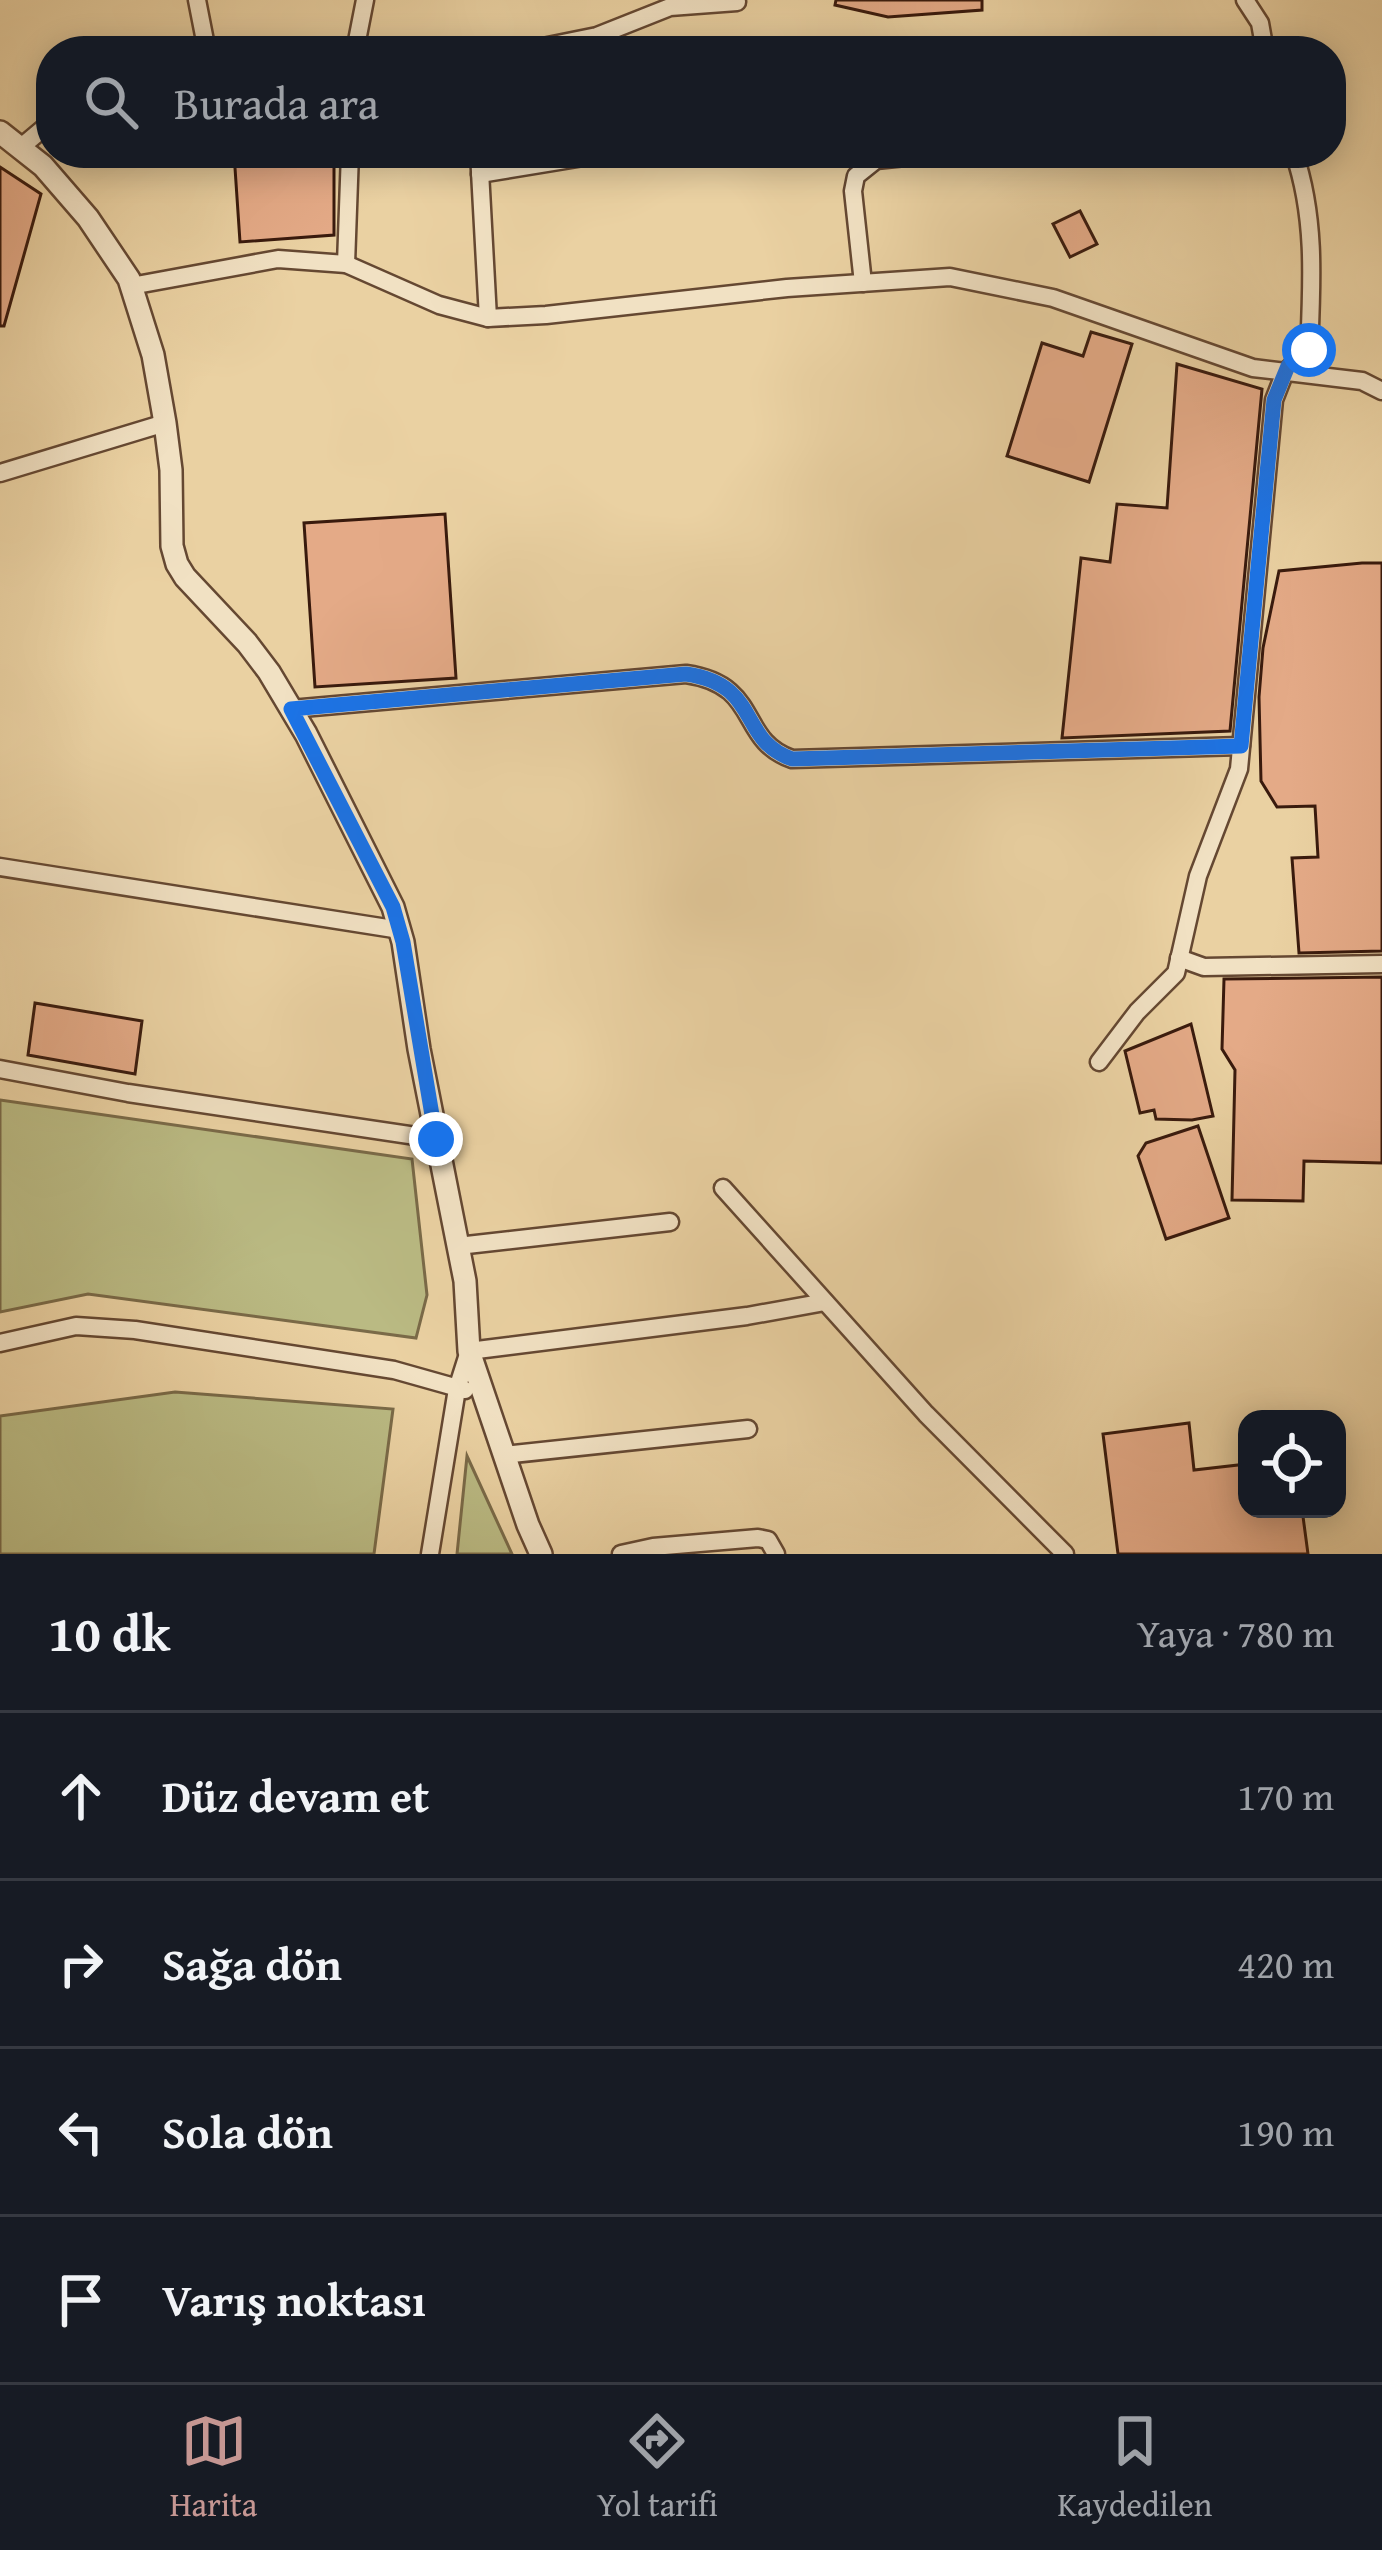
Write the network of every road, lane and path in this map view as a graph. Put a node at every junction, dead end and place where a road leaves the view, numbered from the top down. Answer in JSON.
{"nodes":[{"id":1,"x":197,"y":0,"type":"edge"},
{"id":2,"x":365,"y":0,"type":"edge"},
{"id":3,"x":1245,"y":0,"type":"edge"},
{"id":4,"x":737,"y":2,"type":"edge"},
{"id":5,"x":204,"y":36,"type":"edge"},
{"id":6,"x":358,"y":36,"type":"edge"},
{"id":7,"x":592,"y":36,"type":"edge"},
{"id":8,"x":1262,"y":36,"type":"edge"},
{"id":9,"x":0,"y":132,"type":"edge"},
{"id":10,"x":36,"y":135,"type":"edge"},
{"id":11,"x":20,"y":148,"type":"junction"},
{"id":12,"x":36,"y":161,"type":"edge"},
{"id":13,"x":45,"y":168,"type":"edge"},
{"id":14,"x":349,"y":168,"type":"edge"},
{"id":15,"x":480,"y":168,"type":"edge"},
{"id":16,"x":517,"y":168,"type":"edge"},
{"id":17,"x":863,"y":168,"type":"edge"},
{"id":18,"x":1299,"y":168,"type":"edge"},
{"id":19,"x":480,"y":174,"type":"junction"},
{"id":20,"x":346,"y":263,"type":"junction"},
{"id":21,"x":863,"y":283,"type":"junction"},
{"id":22,"x":131,"y":286,"type":"junction"},
{"id":23,"x":488,"y":318,"type":"junction"},
{"id":24,"x":1285,"y":372,"type":"junction"},
{"id":25,"x":1382,"y":391,"type":"edge"},
{"id":26,"x":165,"y":423,"type":"junction"},
{"id":27,"x":0,"y":473,"type":"edge"},
{"id":28,"x":291,"y":709,"type":"junction"},
{"id":29,"x":1241,"y":746,"type":"junction"},
{"id":30,"x":0,"y":867,"type":"edge"},
{"id":31,"x":400,"y":930,"type":"junction"},
{"id":32,"x":1179,"y":958,"type":"junction"},
{"id":33,"x":1382,"y":964,"type":"edge"},
{"id":34,"x":1100,"y":1062,"type":"dead end"},
{"id":35,"x":0,"y":1070,"type":"edge"},
{"id":36,"x":436,"y":1139,"type":"junction"},
{"id":37,"x":723,"y":1188,"type":"dead end"},
{"id":38,"x":670,"y":1222,"type":"dead end"},
{"id":39,"x":458,"y":1246,"type":"junction"},
{"id":40,"x":825,"y":1302,"type":"junction"},
{"id":41,"x":0,"y":1343,"type":"edge"},
{"id":42,"x":469,"y":1351,"type":"junction"},
{"id":43,"x":457,"y":1389,"type":"junction"},
{"id":44,"x":484,"y":1391,"type":"junction"},
{"id":45,"x":748,"y":1429,"type":"dead end"},
{"id":46,"x":504,"y":1455,"type":"junction"},
{"id":47,"x":430,"y":1554,"type":"edge"},
{"id":48,"x":542,"y":1554,"type":"edge"},
{"id":49,"x":621,"y":1554,"type":"edge"},
{"id":50,"x":776,"y":1554,"type":"edge"},
{"id":51,"x":1065,"y":1554,"type":"edge"}],
"edges":[{"from":1,"to":5,"type":"street"},
{"from":2,"to":6,"type":"street"},
{"from":3,"to":8,"type":"street"},
{"from":4,"to":7,"type":"street"},
{"from":9,"to":11,"type":"street"},
{"from":10,"to":11,"type":"street"},
{"from":11,"to":12,"type":"street"},
{"from":13,"to":22,"type":"street"},
{"from":14,"to":20,"type":"street"},
{"from":15,"to":19,"type":"street"},
{"from":16,"to":19,"type":"street"},
{"from":17,"to":21,"type":"street"},
{"from":18,"to":24,"type":"street"},
{"from":19,"to":23,"type":"street"},
{"from":20,"to":22,"type":"street"},
{"from":20,"to":23,"type":"street"},
{"from":21,"to":23,"type":"street"},
{"from":21,"to":24,"type":"street"},
{"from":22,"to":26,"type":"street"},
{"from":24,"to":25,"type":"street"},
{"from":24,"to":29,"type":"street"},
{"from":26,"to":27,"type":"street"},
{"from":26,"to":28,"type":"street"},
{"from":28,"to":29,"type":"street"},
{"from":28,"to":31,"type":"street"},
{"from":29,"to":32,"type":"street"},
{"from":30,"to":31,"type":"street"},
{"from":31,"to":36,"type":"street"},
{"from":32,"to":33,"type":"street"},
{"from":32,"to":34,"type":"street"},
{"from":35,"to":36,"type":"street"},
{"from":36,"to":39,"type":"street"},
{"from":37,"to":40,"type":"street"},
{"from":38,"to":39,"type":"street"},
{"from":39,"to":42,"type":"street"},
{"from":40,"to":42,"type":"street"},
{"from":40,"to":51,"type":"street"},
{"from":41,"to":43,"type":"street"},
{"from":42,"to":43,"type":"street"},
{"from":42,"to":44,"type":"street"},
{"from":43,"to":44,"type":"street"},
{"from":43,"to":47,"type":"street"},
{"from":44,"to":46,"type":"street"},
{"from":45,"to":46,"type":"street"},
{"from":46,"to":48,"type":"street"},
{"from":49,"to":50,"type":"street"}]}
